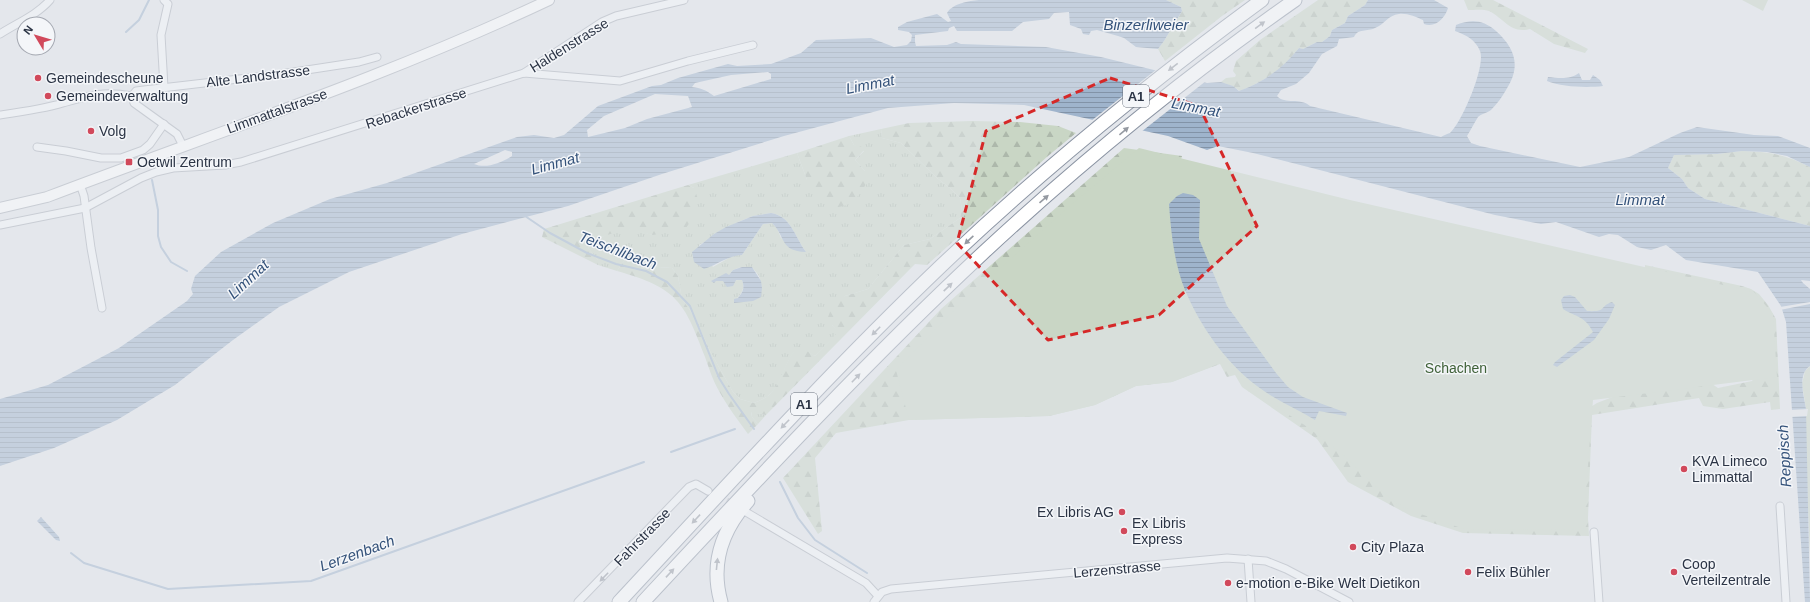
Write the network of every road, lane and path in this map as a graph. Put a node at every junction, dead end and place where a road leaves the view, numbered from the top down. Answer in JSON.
{"nodes":[{"id":1,"x":50,"y":0,"type":"edge"},
{"id":2,"x":164,"y":0,"type":"edge"},
{"id":3,"x":549,"y":0,"type":"edge"},
{"id":4,"x":684,"y":0,"type":"edge"},
{"id":5,"x":1262,"y":0,"type":"edge"},
{"id":6,"x":1295,"y":0,"type":"edge"},
{"id":7,"x":0,"y":34,"type":"edge"},
{"id":8,"x":753,"y":45,"type":"dead end"},
{"id":9,"x":377,"y":57,"type":"dead end"},
{"id":10,"x":524,"y":73,"type":"junction"},
{"id":11,"x":164,"y":87,"type":"junction"},
{"id":12,"x":132,"y":96,"type":"junction"},
{"id":13,"x":0,"y":115,"type":"edge"},
{"id":14,"x":164,"y":124,"type":"junction"},
{"id":15,"x":182,"y":146,"type":"junction"},
{"id":16,"x":37,"y":147,"type":"dead end"},
{"id":17,"x":80,"y":184,"type":"junction"},
{"id":18,"x":0,"y":208,"type":"edge"},
{"id":19,"x":85,"y":208,"type":"junction"},
{"id":20,"x":0,"y":225,"type":"edge"},
{"id":21,"x":102,"y":308,"type":"dead end"},
{"id":22,"x":829,"y":406,"type":"junction"},
{"id":23,"x":708,"y":490,"type":"tunnel mouth"},
{"id":24,"x":1780,"y":506,"type":"dead end"},
{"id":25,"x":746,"y":512,"type":"dead end"},
{"id":26,"x":1594,"y":532,"type":"dead end"},
{"id":27,"x":1248,"y":559,"type":"junction"},
{"id":28,"x":876,"y":599,"type":"edge"},
{"id":29,"x":578,"y":602,"type":"edge"},
{"id":30,"x":619,"y":602,"type":"edge"},
{"id":31,"x":643,"y":602,"type":"edge"},
{"id":32,"x":721,"y":602,"type":"edge"},
{"id":33,"x":1251,"y":602,"type":"edge"},
{"id":34,"x":1349,"y":602,"type":"edge"},
{"id":35,"x":1599,"y":602,"type":"edge"},
{"id":36,"x":1786,"y":602,"type":"edge"}],
"edges":[{"from":1,"to":7,"type":"street"},
{"from":2,"to":11,"type":"street"},
{"from":3,"to":15,"type":"main road","name":"Limmattalstrasse"},
{"from":4,"to":10,"type":"street","name":"Haldenstrasse"},
{"from":5,"to":30,"type":"highway","number":"A1","one_way":true},
{"from":22,"to":6,"type":"highway","number":"A1","one_way":true},
{"from":8,"to":10,"type":"street","name":"Rebackerstrasse"},
{"from":9,"to":11,"type":"street","name":"Alte Landstrasse"},
{"from":10,"to":19,"type":"street","name":"Rebackerstrasse"},
{"from":11,"to":12,"type":"street","name":"Alte Landstrasse"},
{"from":12,"to":13,"type":"street","name":"Alte Landstrasse"},
{"from":12,"to":14,"type":"street"},
{"from":14,"to":15,"type":"street"},
{"from":14,"to":16,"type":"street"},
{"from":15,"to":17,"type":"main road","name":"Limmattalstrasse"},
{"from":17,"to":18,"type":"main road","name":"Limmattalstrasse"},
{"from":17,"to":19,"type":"street"},
{"from":19,"to":20,"type":"street","name":"Rebackerstrasse"},
{"from":19,"to":21,"type":"street"},
{"from":31,"to":22,"type":"highway","number":"A1","one_way":true},
{"from":32,"to":22,"type":"highway","one_way":true},
{"from":23,"to":29,"type":"street","name":"Fahrstrasse","one_way":true},
{"from":24,"to":36,"type":"street"},
{"from":25,"to":28,"type":"street"},
{"from":26,"to":35,"type":"street"},
{"from":27,"to":28,"type":"street","name":"Lerzenstrasse"},
{"from":27,"to":33,"type":"street"},
{"from":27,"to":34,"type":"street","name":"Lerzenstrasse"}]}
